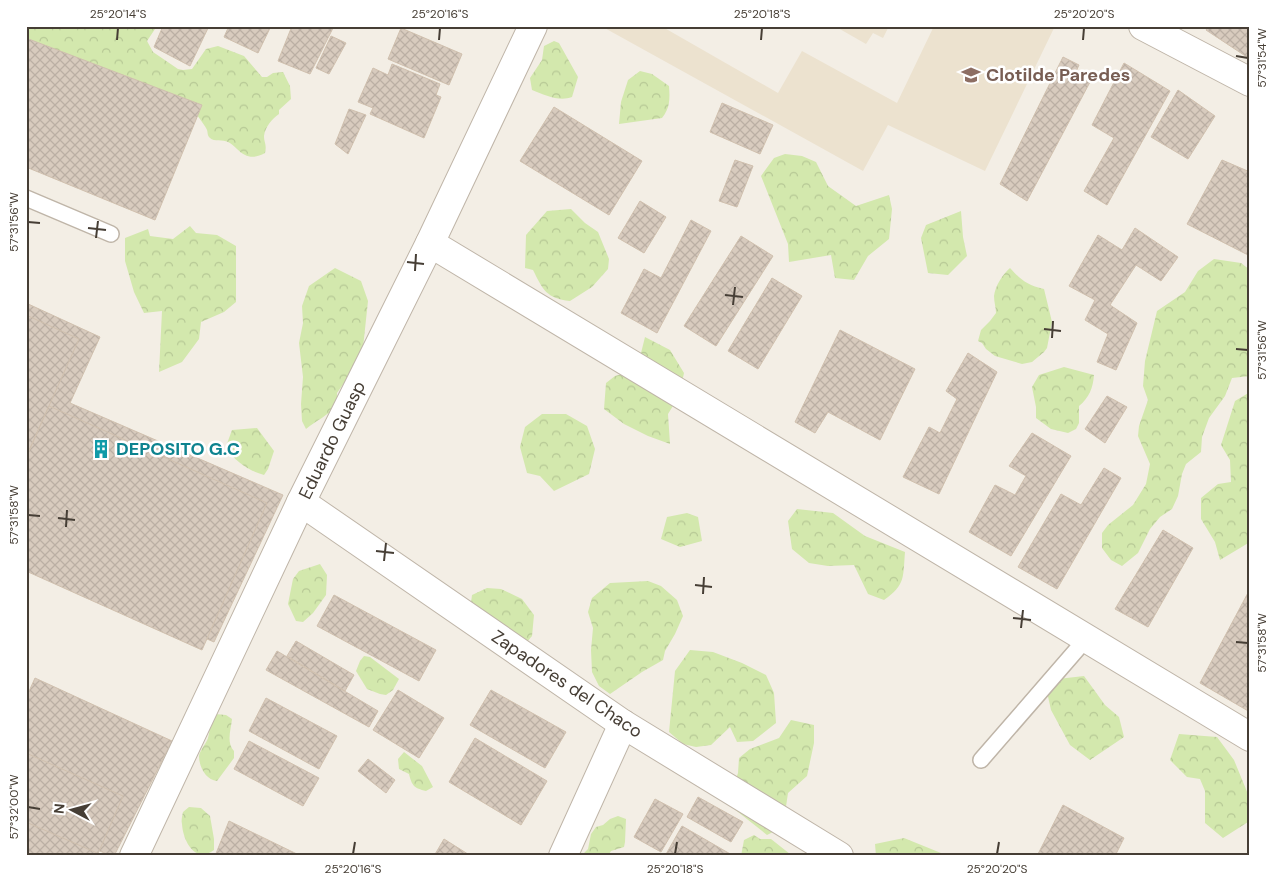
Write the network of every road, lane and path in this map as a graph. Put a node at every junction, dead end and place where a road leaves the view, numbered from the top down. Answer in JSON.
{"nodes":[{"id":1,"x":533,"y":26,"type":"edge"},
{"id":2,"x":1143,"y":26,"type":"edge"},
{"id":3,"x":1250,"y":82,"type":"edge"},
{"id":4,"x":26,"y":198,"type":"edge"},
{"id":5,"x":111,"y":234,"type":"dead end"},
{"id":6,"x":430,"y":243,"type":"junction"},
{"id":7,"x":301,"y":502,"type":"junction"},
{"id":8,"x":1086,"y":639,"type":"junction"},
{"id":9,"x":623,"y":724,"type":"junction"},
{"id":10,"x":1250,"y":737,"type":"edge"},
{"id":11,"x":981,"y":760,"type":"dead end"},
{"id":12,"x":134,"y":856,"type":"edge"},
{"id":13,"x":562,"y":856,"type":"edge"},
{"id":14,"x":838,"y":856,"type":"edge"}],
"edges":[{"from":1,"to":6,"type":"street","name":"Eduardo Guasp"},
{"from":2,"to":3,"type":"street"},
{"from":4,"to":5,"type":"lane"},
{"from":6,"to":7,"type":"street","name":"Eduardo Guasp"},
{"from":6,"to":8,"type":"street"},
{"from":7,"to":9,"type":"street","name":"Zapadores del Chaco"},
{"from":7,"to":12,"type":"street","name":"Eduardo Guasp"},
{"from":8,"to":10,"type":"street"},
{"from":8,"to":11,"type":"lane"},
{"from":9,"to":13,"type":"street"},
{"from":9,"to":14,"type":"street","name":"Zapadores del Chaco"}]}
